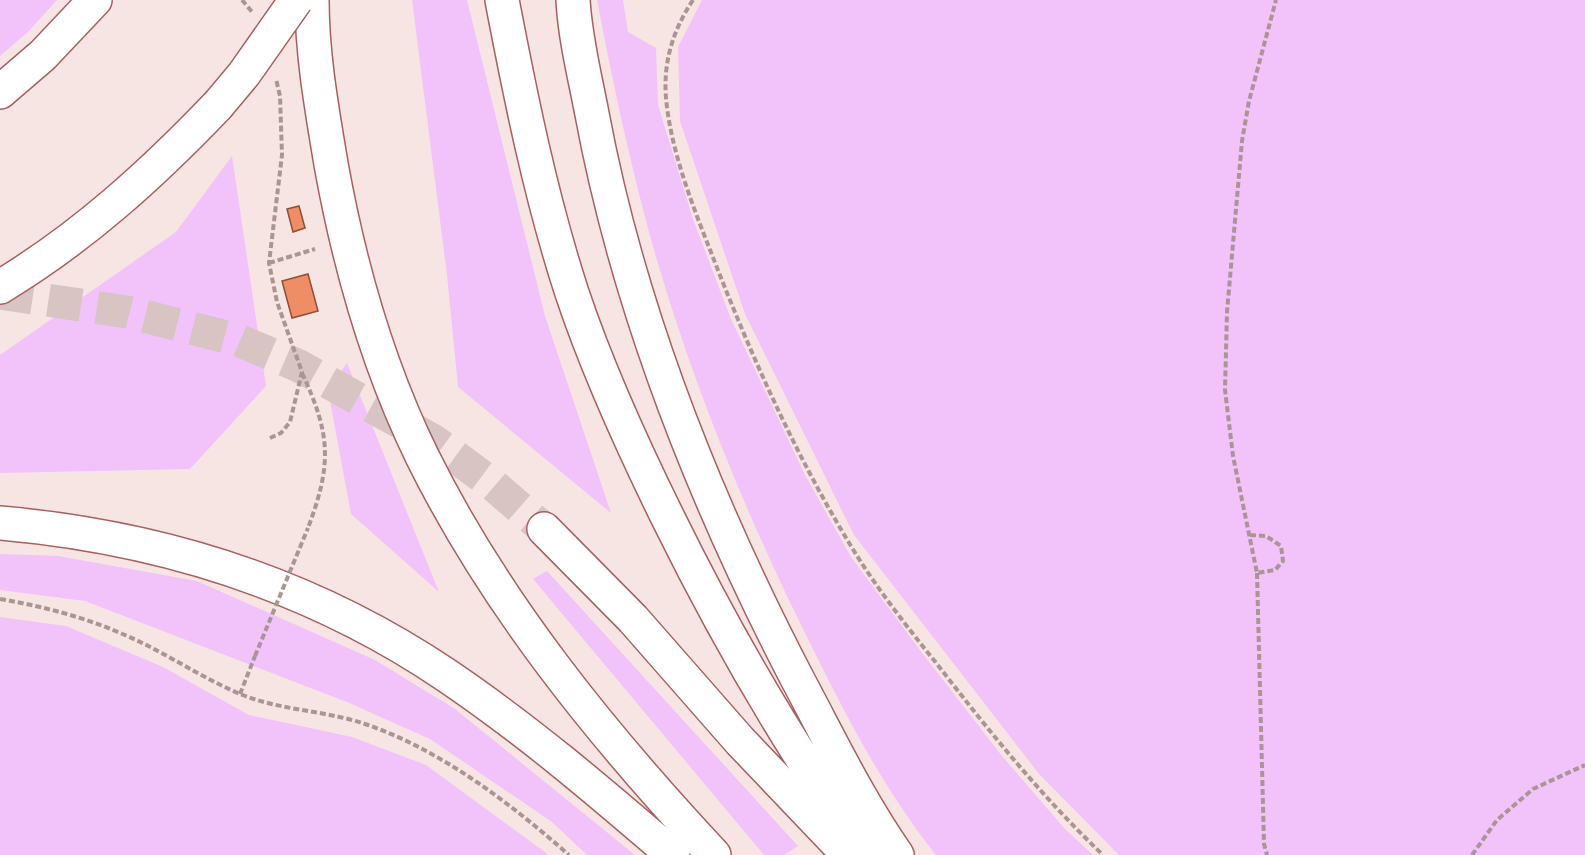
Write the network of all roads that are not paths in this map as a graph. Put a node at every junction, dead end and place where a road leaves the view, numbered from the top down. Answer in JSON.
{"nodes":[{"id":1,"x":95,"y":0,"type":"edge"},
{"id":2,"x":296,"y":0,"type":"edge"},
{"id":3,"x":312,"y":0,"type":"edge"},
{"id":4,"x":502,"y":0,"type":"edge"},
{"id":5,"x":573,"y":0,"type":"edge"},
{"id":6,"x":0,"y":92,"type":"edge"},
{"id":7,"x":0,"y":286,"type":"edge"},
{"id":8,"x":0,"y":523,"type":"edge"},
{"id":9,"x":544,"y":529,"type":"tunnel mouth"},
{"id":10,"x":673,"y":855,"type":"edge"},
{"id":11,"x":714,"y":855,"type":"edge"},
{"id":12,"x":849,"y":855,"type":"edge"},
{"id":13,"x":867,"y":855,"type":"edge"},
{"id":14,"x":897,"y":855,"type":"edge"}],
"edges":[{"from":1,"to":6,"type":"highway"},
{"from":2,"to":7,"type":"highway","bridge":true},
{"from":3,"to":11,"type":"highway"},
{"from":4,"to":13,"type":"highway"},
{"from":5,"to":14,"type":"highway"},
{"from":8,"to":10,"type":"highway"},
{"from":9,"to":12,"type":"highway"}]}
